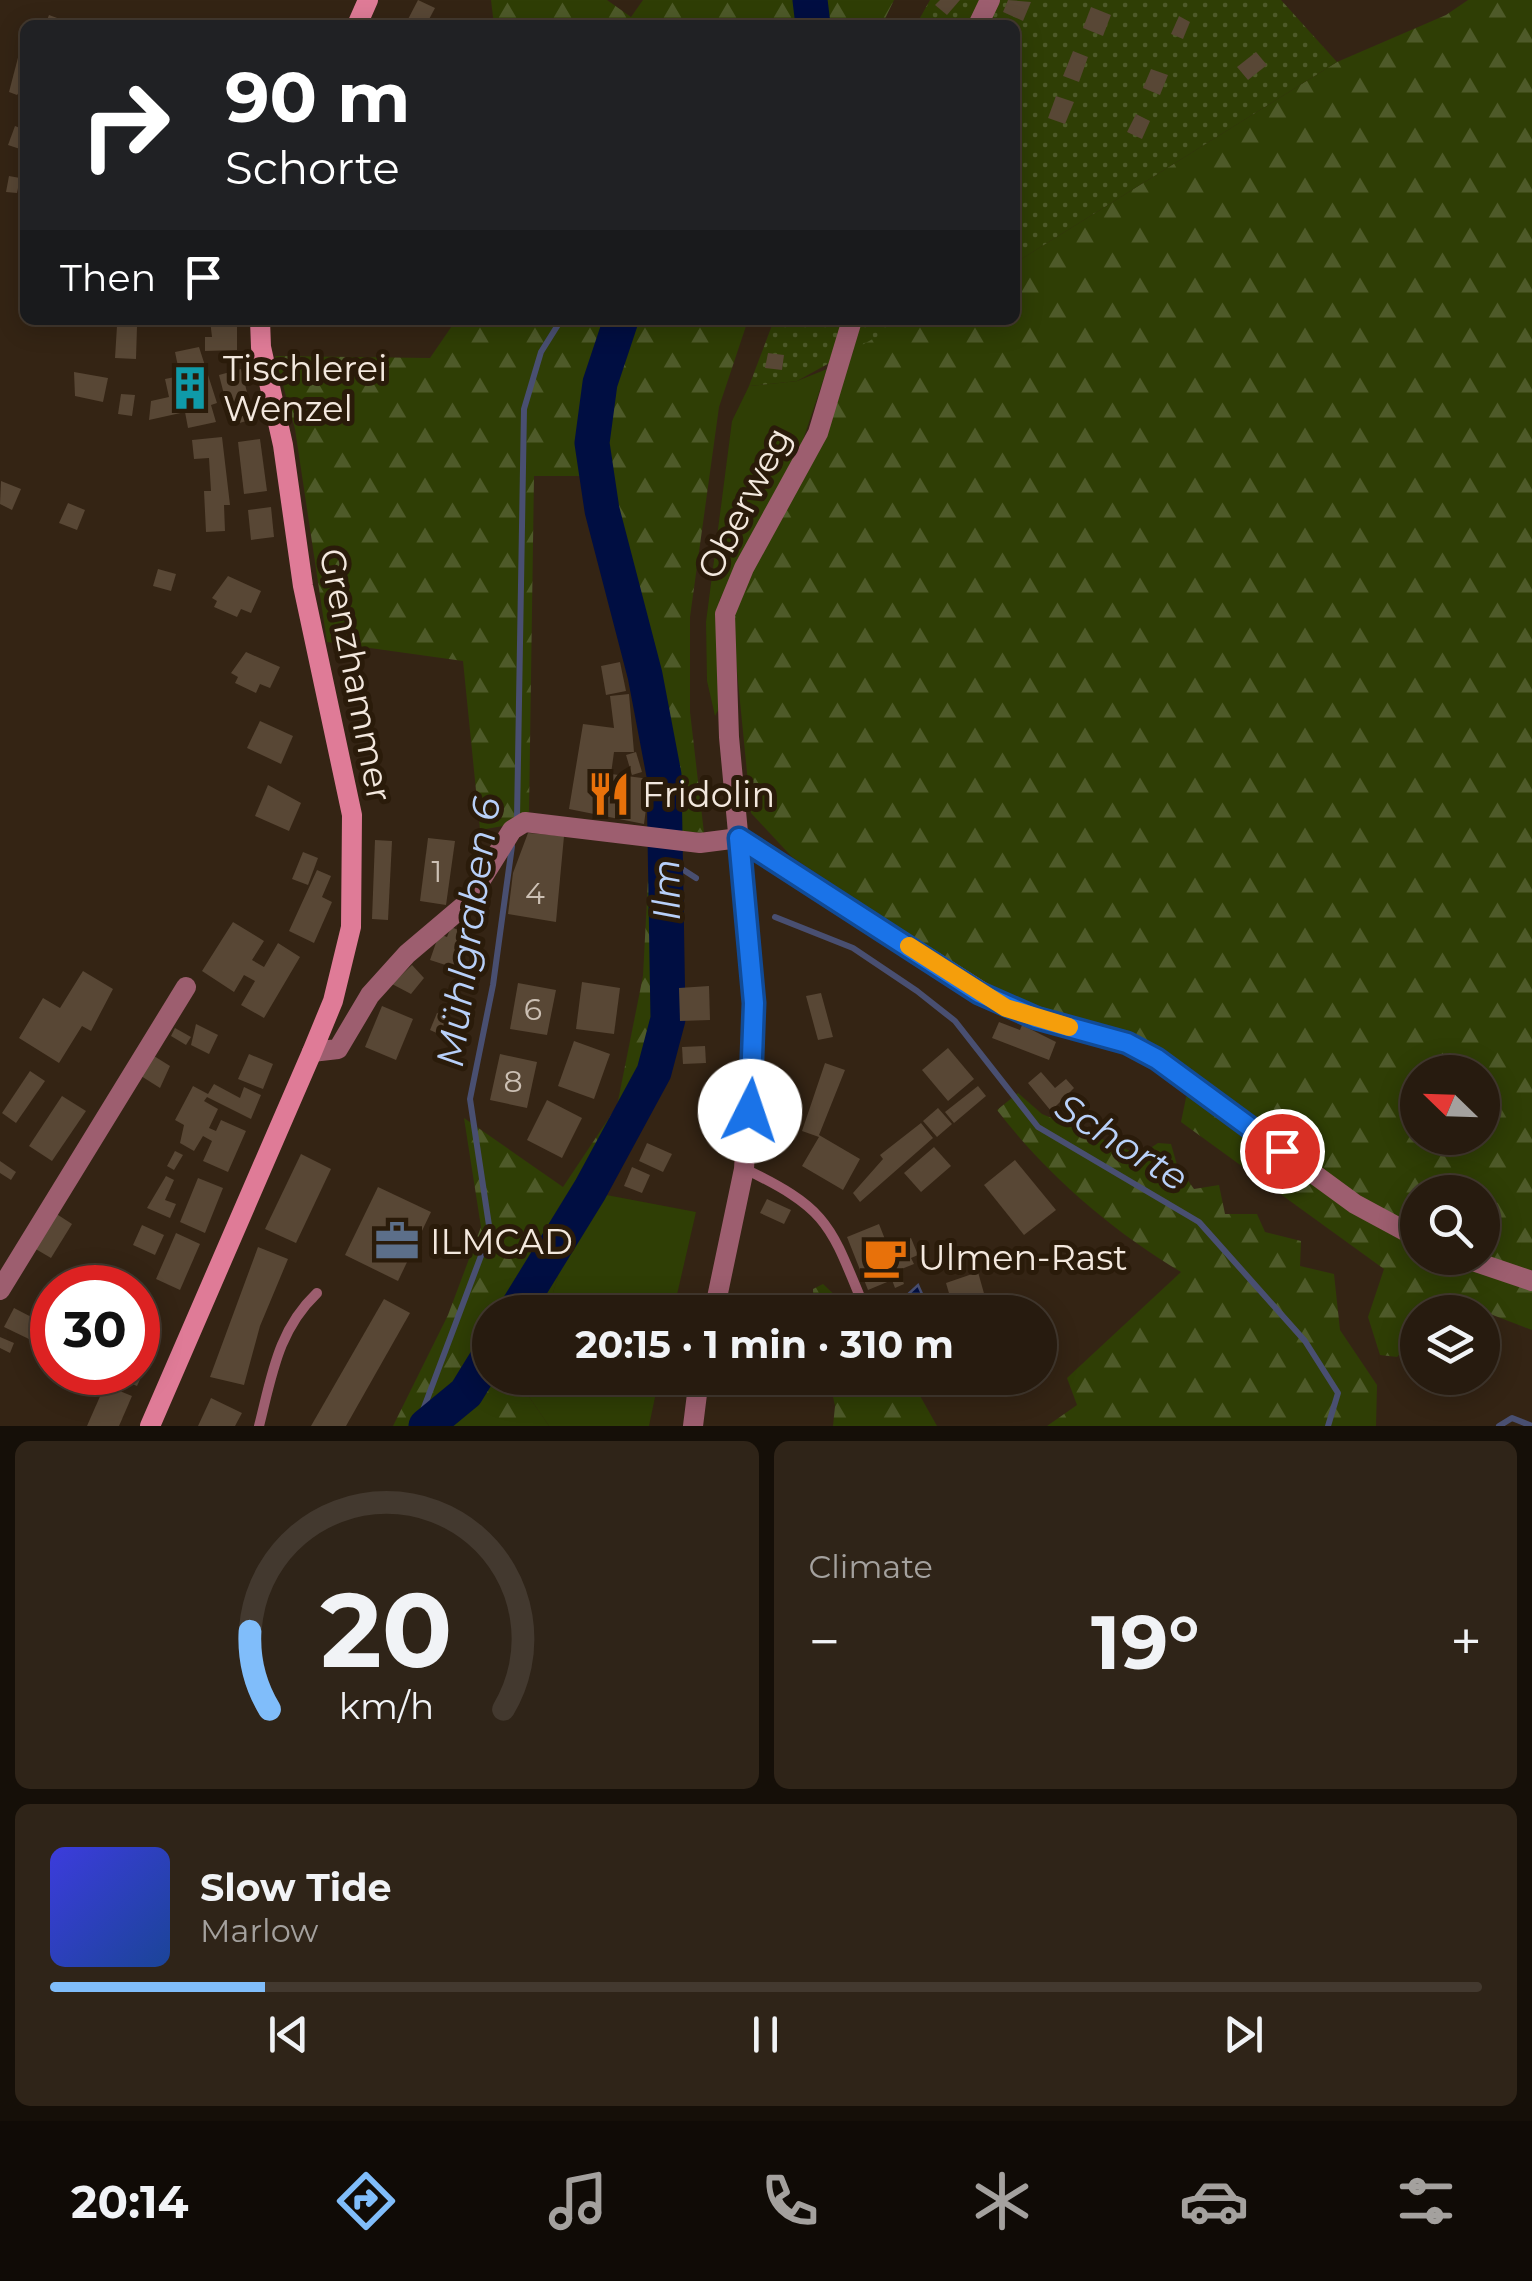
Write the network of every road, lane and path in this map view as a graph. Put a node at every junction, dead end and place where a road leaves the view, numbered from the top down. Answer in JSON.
{"nodes":[{"id":1,"x":261,"y":325,"type":"edge"},
{"id":2,"x":850,"y":325,"type":"edge"},
{"id":3,"x":739,"y":838,"type":"junction"},
{"id":4,"x":186,"y":987,"type":"dead end"},
{"id":5,"x":312,"y":1052,"type":"junction"},
{"id":6,"x":744,"y":1169,"type":"junction"},
{"id":7,"x":1400,"y":1228,"type":"edge"},
{"id":8,"x":1500,"y":1270,"type":"edge"},
{"id":9,"x":1532,"y":1281,"type":"edge"},
{"id":10,"x":0,"y":1290,"type":"edge"},
{"id":11,"x":317,"y":1293,"type":"dead end"},
{"id":12,"x":718,"y":1295,"type":"edge"},
{"id":13,"x":859,"y":1295,"type":"edge"},
{"id":14,"x":697,"y":1395,"type":"edge"},
{"id":15,"x":150,"y":1426,"type":"edge"},
{"id":16,"x":259,"y":1426,"type":"edge"},
{"id":17,"x":693,"y":1426,"type":"edge"}],
"edges":[{"from":1,"to":5,"type":"main road","name":"Grenzhammer"},
{"from":2,"to":3,"type":"street","name":"Oberweg"},
{"from":3,"to":5,"type":"street"},
{"from":3,"to":6,"type":"street","name":"Oberweg"},
{"from":3,"to":7,"type":"street"},
{"from":4,"to":10,"type":"street"},
{"from":5,"to":15,"type":"main road","name":"Grenzhammer"},
{"from":6,"to":12,"type":"street","name":"Oberweg"},
{"from":6,"to":13,"type":"lane"},
{"from":8,"to":9,"type":"street"},
{"from":11,"to":16,"type":"lane"},
{"from":14,"to":17,"type":"street"}]}
